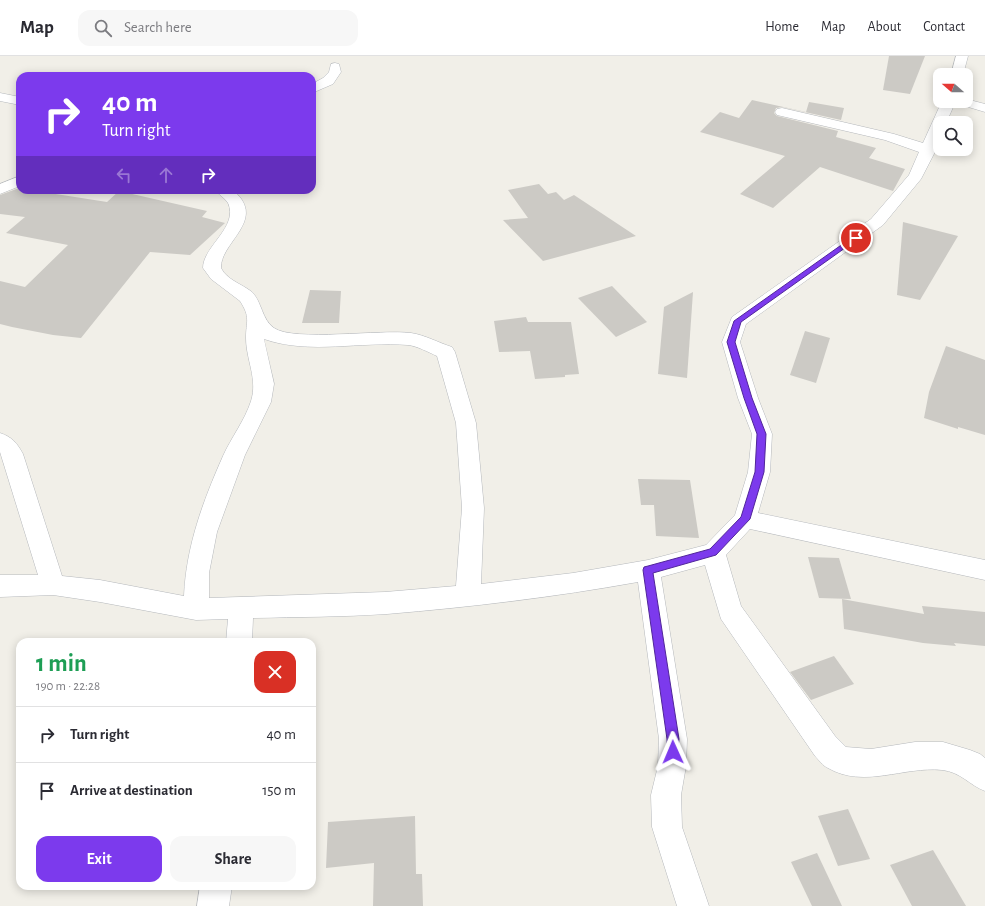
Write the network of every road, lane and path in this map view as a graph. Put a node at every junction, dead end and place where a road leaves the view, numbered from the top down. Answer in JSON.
{"nodes":[{"id":1,"x":958,"y":58,"type":"edge"},
{"id":2,"x":335,"y":67,"type":"dead end"},
{"id":3,"x":957,"y":68,"type":"edge"},
{"id":4,"x":316,"y":86,"type":"edge"},
{"id":5,"x":0,"y":97,"type":"edge"},
{"id":6,"x":16,"y":100,"type":"edge"},
{"id":7,"x":973,"y":105,"type":"edge"},
{"id":8,"x":946,"y":108,"type":"edge"},
{"id":9,"x":985,"y":108,"type":"edge"},
{"id":10,"x":782,"y":112,"type":"dead end"},
{"id":11,"x":929,"y":150,"type":"junction"},
{"id":12,"x":16,"y":183,"type":"edge"},
{"id":13,"x":0,"y":189,"type":"edge"},
{"id":14,"x":230,"y":194,"type":"edge"},
{"id":15,"x":257,"y":321,"type":"junction"},
{"id":16,"x":0,"y":441,"type":"edge"},
{"id":17,"x":745,"y":519,"type":"junction"},
{"id":18,"x":713,"y":552,"type":"junction"},
{"id":19,"x":648,"y":570,"type":"junction"},
{"id":20,"x":985,"y":570,"type":"edge"},
{"id":21,"x":53,"y":585,"type":"junction"},
{"id":22,"x":4,"y":590,"type":"edge"},
{"id":23,"x":468,"y":596,"type":"junction"},
{"id":24,"x":241,"y":608,"type":"junction"},
{"id":25,"x":196,"y":609,"type":"junction"},
{"id":26,"x":239,"y":638,"type":"edge"},
{"id":27,"x":985,"y":777,"type":"edge"},
{"id":28,"x":215,"y":890,"type":"edge"},
{"id":29,"x":213,"y":906,"type":"edge"},
{"id":30,"x":693,"y":906,"type":"edge"}],
"edges":[{"from":1,"to":3,"type":"street"},
{"from":2,"to":4,"type":"street"},
{"from":5,"to":6,"type":"street"},
{"from":7,"to":9,"type":"street"},
{"from":8,"to":11,"type":"street"},
{"from":10,"to":11,"type":"street"},
{"from":11,"to":17,"type":"street"},
{"from":12,"to":13,"type":"street"},
{"from":14,"to":15,"type":"street"},
{"from":15,"to":23,"type":"street"},
{"from":15,"to":25,"type":"street"},
{"from":16,"to":21,"type":"street"},
{"from":17,"to":18,"type":"street"},
{"from":17,"to":20,"type":"street"},
{"from":18,"to":19,"type":"street"},
{"from":18,"to":27,"type":"street"},
{"from":19,"to":23,"type":"street"},
{"from":19,"to":30,"type":"street"},
{"from":21,"to":22,"type":"street"},
{"from":21,"to":25,"type":"street"},
{"from":23,"to":24,"type":"street"},
{"from":24,"to":25,"type":"street"},
{"from":24,"to":26,"type":"street"},
{"from":28,"to":29,"type":"street"}]}
